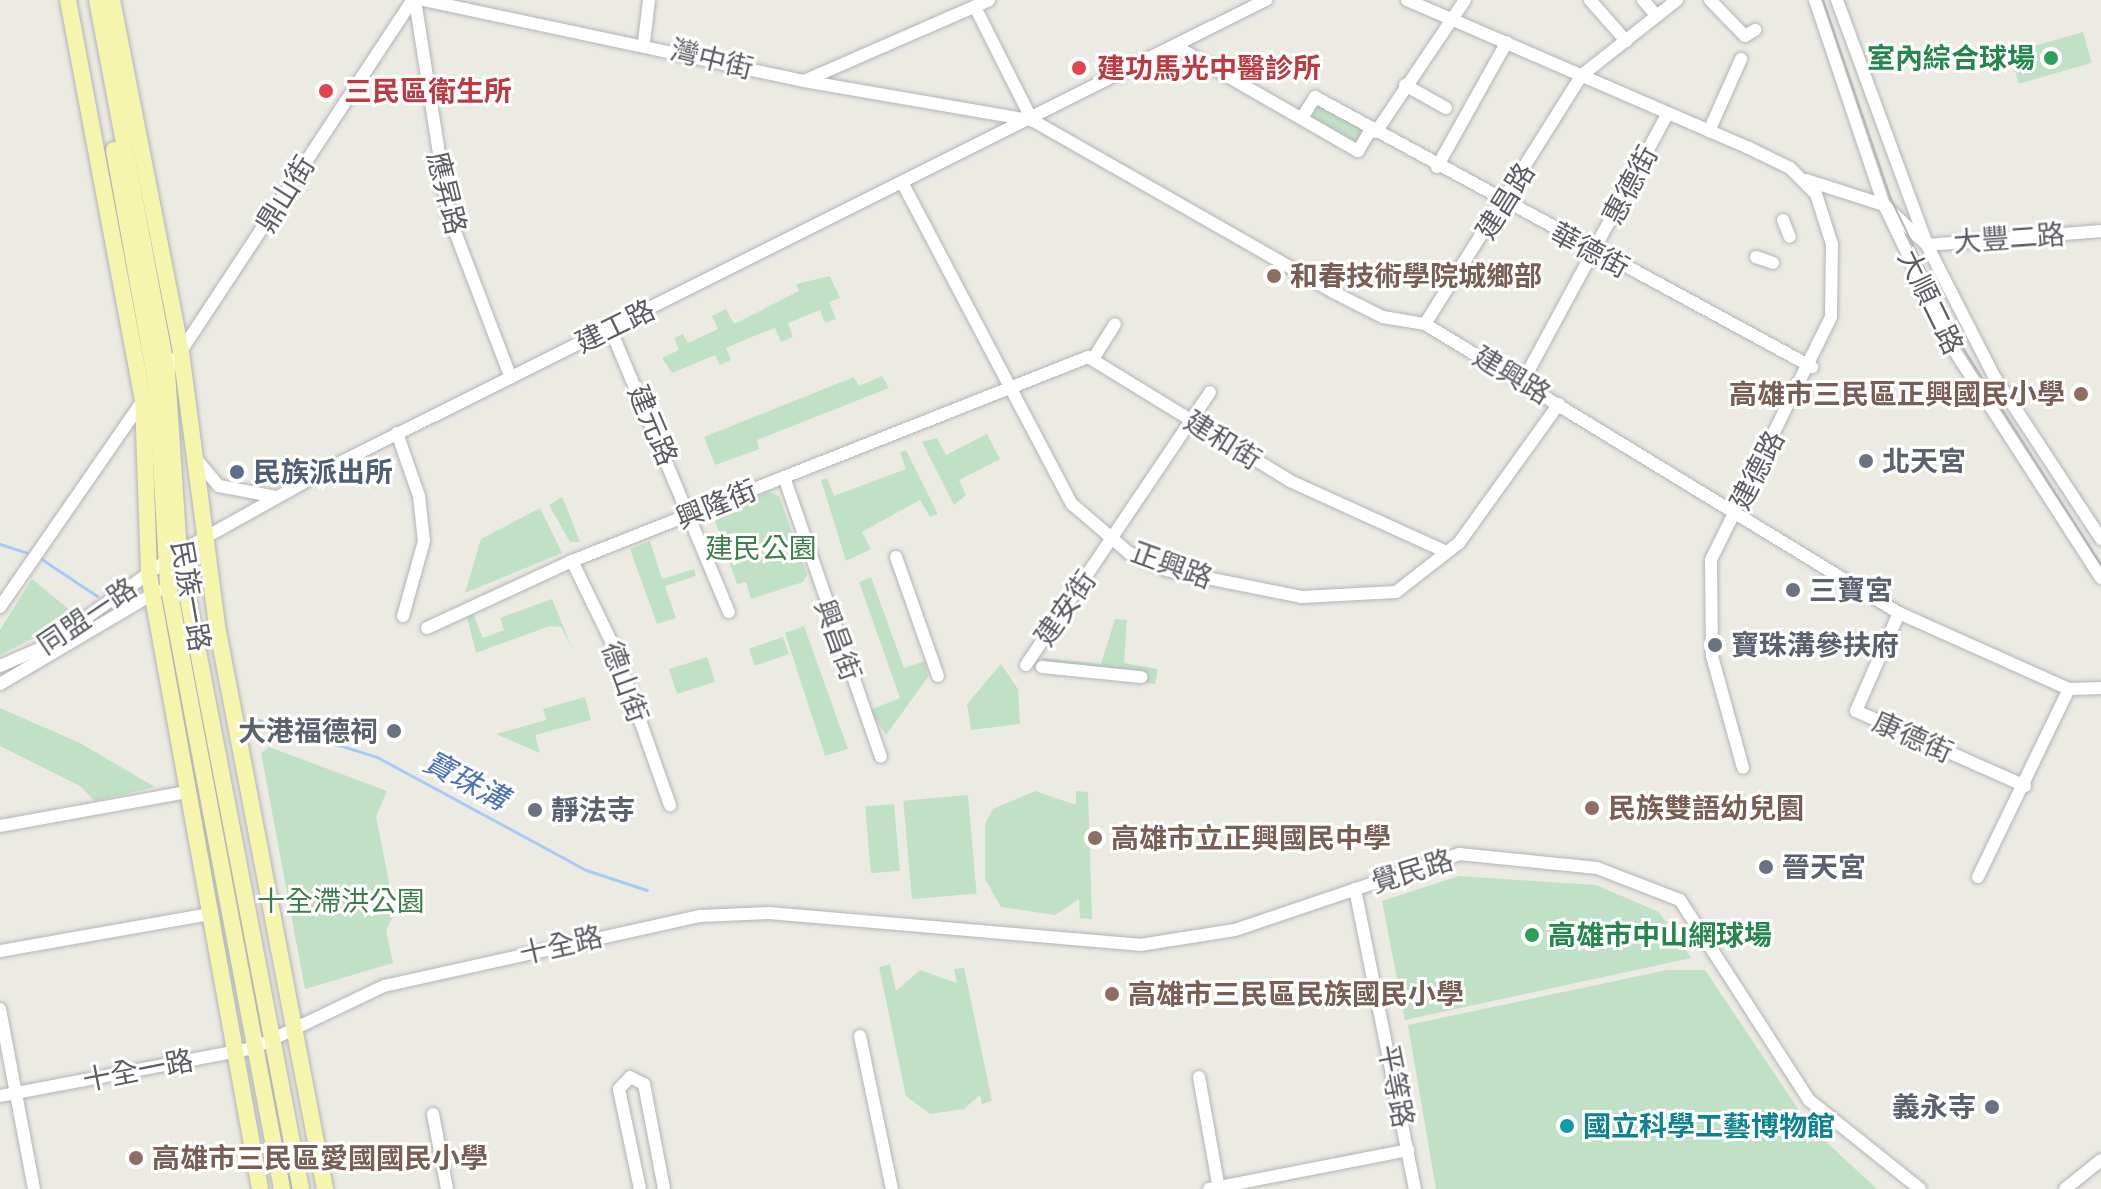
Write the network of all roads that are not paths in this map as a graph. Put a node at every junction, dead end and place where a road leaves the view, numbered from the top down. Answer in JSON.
{"nodes":[{"id":1,"x":68,"y":0,"type":"edge"},
{"id":2,"x":86,"y":0,"type":"edge"},
{"id":3,"x":97,"y":0,"type":"edge"},
{"id":4,"x":112,"y":0,"type":"edge"},
{"id":5,"x":414,"y":0,"type":"edge"},
{"id":6,"x":423,"y":0,"type":"edge"},
{"id":7,"x":649,"y":0,"type":"edge"},
{"id":8,"x":989,"y":0,"type":"edge"},
{"id":9,"x":1266,"y":0,"type":"edge"},
{"id":10,"x":1407,"y":0,"type":"edge"},
{"id":11,"x":1465,"y":0,"type":"edge"},
{"id":12,"x":1590,"y":0,"type":"edge"},
{"id":13,"x":1643,"y":0,"type":"edge"},
{"id":14,"x":1677,"y":0,"type":"edge"},
{"id":15,"x":1710,"y":0,"type":"edge"},
{"id":16,"x":1815,"y":0,"type":"edge"},
{"id":17,"x":1837,"y":0,"type":"edge"},
{"id":18,"x":975,"y":7,"type":"junction"},
{"id":19,"x":1448,"y":16,"type":"junction"},
{"id":20,"x":1657,"y":16,"type":"junction"},
{"id":21,"x":1755,"y":30,"type":"dead end"},
{"id":22,"x":1626,"y":41,"type":"junction"},
{"id":23,"x":644,"y":42,"type":"junction"},
{"id":24,"x":1507,"y":42,"type":"junction"},
{"id":25,"x":1177,"y":47,"type":"junction"},
{"id":26,"x":1741,"y":59,"type":"dead end"},
{"id":27,"x":1582,"y":75,"type":"junction"},
{"id":28,"x":804,"y":81,"type":"junction"},
{"id":29,"x":1405,"y":85,"type":"junction"},
{"id":30,"x":1446,"y":108,"type":"dead end"},
{"id":31,"x":1667,"y":115,"type":"junction"},
{"id":32,"x":1302,"y":118,"type":"junction"},
{"id":33,"x":1032,"y":120,"type":"junction"},
{"id":34,"x":1374,"y":130,"type":"junction"},
{"id":35,"x":1709,"y":131,"type":"junction"},
{"id":36,"x":1437,"y":167,"type":"junction"},
{"id":37,"x":1806,"y":180,"type":"junction"},
{"id":38,"x":903,"y":184,"type":"junction"},
{"id":39,"x":1504,"y":205,"type":"junction"},
{"id":40,"x":1884,"y":205,"type":"junction"},
{"id":41,"x":1783,"y":220,"type":"dead end"},
{"id":42,"x":2101,"y":231,"type":"edge"},
{"id":43,"x":1790,"y":237,"type":"dead end"},
{"id":44,"x":1927,"y":245,"type":"junction"},
{"id":45,"x":1594,"y":251,"type":"junction"},
{"id":46,"x":1756,"y":257,"type":"dead end"},
{"id":47,"x":1773,"y":263,"type":"dead end"},
{"id":48,"x":1115,"y":324,"type":"dead end"},
{"id":49,"x":1425,"y":324,"type":"junction"},
{"id":50,"x":610,"y":328,"type":"junction"},
{"id":51,"x":181,"y":352,"type":"junction"},
{"id":52,"x":1093,"y":359,"type":"junction"},
{"id":53,"x":1812,"y":367,"type":"junction"},
{"id":54,"x":167,"y":372,"type":"junction"},
{"id":55,"x":511,"y":378,"type":"junction"},
{"id":56,"x":1523,"y":381,"type":"junction"},
{"id":57,"x":157,"y":388,"type":"junction"},
{"id":58,"x":1009,"y":390,"type":"junction"},
{"id":59,"x":1210,"y":392,"type":"dead end"},
{"id":60,"x":143,"y":400,"type":"junction"},
{"id":61,"x":1559,"y":404,"type":"junction"},
{"id":62,"x":1191,"y":421,"type":"junction"},
{"id":63,"x":397,"y":433,"type":"junction"},
{"id":64,"x":194,"y":455,"type":"junction"},
{"id":65,"x":784,"y":477,"type":"junction"},
{"id":66,"x":276,"y":497,"type":"junction"},
{"id":67,"x":691,"y":514,"type":"junction"},
{"id":68,"x":1733,"y":516,"type":"junction"},
{"id":69,"x":2101,"y":539,"type":"edge"},
{"id":70,"x":203,"y":542,"type":"junction"},
{"id":71,"x":1114,"y":542,"type":"junction"},
{"id":72,"x":1442,"y":550,"type":"junction"},
{"id":73,"x":896,"y":557,"type":"dead end"},
{"id":74,"x":172,"y":558,"type":"junction"},
{"id":75,"x":2096,"y":559,"type":"edge"},
{"id":76,"x":572,"y":561,"type":"junction"},
{"id":77,"x":183,"y":571,"type":"junction"},
{"id":78,"x":149,"y":575,"type":"junction"},
{"id":79,"x":2101,"y":578,"type":"edge"},
{"id":80,"x":168,"y":584,"type":"junction"},
{"id":81,"x":152,"y":596,"type":"junction"},
{"id":82,"x":0,"y":607,"type":"edge"},
{"id":83,"x":729,"y":612,"type":"dead end"},
{"id":84,"x":1899,"y":613,"type":"junction"},
{"id":85,"x":403,"y":616,"type":"dead end"},
{"id":86,"x":427,"y":628,"type":"dead end"},
{"id":87,"x":1026,"y":665,"type":"dead end"},
{"id":88,"x":0,"y":666,"type":"edge"},
{"id":89,"x":1042,"y":667,"type":"dead end"},
{"id":90,"x":938,"y":676,"type":"dead end"},
{"id":91,"x":1141,"y":677,"type":"dead end"},
{"id":92,"x":0,"y":684,"type":"edge"},
{"id":93,"x":2101,"y":688,"type":"edge"},
{"id":94,"x":2069,"y":689,"type":"junction"},
{"id":95,"x":881,"y":757,"type":"dead end"},
{"id":96,"x":1743,"y":768,"type":"dead end"},
{"id":97,"x":2025,"y":786,"type":"junction"},
{"id":98,"x":188,"y":792,"type":"junction"},
{"id":99,"x":670,"y":805,"type":"dead end"},
{"id":100,"x":0,"y":826,"type":"edge"},
{"id":101,"x":1978,"y":877,"type":"dead end"},
{"id":102,"x":1355,"y":889,"type":"junction"},
{"id":103,"x":210,"y":914,"type":"junction"},
{"id":104,"x":861,"y":922,"type":"joint"},
{"id":105,"x":0,"y":951,"type":"edge"},
{"id":106,"x":0,"y":1009,"type":"edge"},
{"id":107,"x":292,"y":1025,"type":"junction"},
{"id":108,"x":273,"y":1035,"type":"junction"},
{"id":109,"x":860,"y":1036,"type":"dead end"},
{"id":110,"x":254,"y":1048,"type":"junction"},
{"id":111,"x":235,"y":1051,"type":"junction"},
{"id":112,"x":1199,"y":1077,"type":"dead end"},
{"id":113,"x":17,"y":1093,"type":"junction"},
{"id":114,"x":0,"y":1096,"type":"edge"},
{"id":115,"x":433,"y":1114,"type":"dead end"},
{"id":116,"x":1408,"y":1150,"type":"junction"},
{"id":117,"x":2101,"y":1160,"type":"edge"},
{"id":118,"x":1216,"y":1188,"type":"edge"},
{"id":119,"x":34,"y":1189,"type":"edge"},
{"id":120,"x":260,"y":1189,"type":"edge"},
{"id":121,"x":282,"y":1189,"type":"edge"},
{"id":122,"x":301,"y":1189,"type":"edge"},
{"id":123,"x":325,"y":1189,"type":"edge"},
{"id":124,"x":447,"y":1189,"type":"edge"},
{"id":125,"x":640,"y":1189,"type":"edge"},
{"id":126,"x":664,"y":1189,"type":"edge"},
{"id":127,"x":892,"y":1189,"type":"edge"},
{"id":128,"x":1415,"y":1189,"type":"edge"},
{"id":129,"x":1920,"y":1189,"type":"edge"},
{"id":130,"x":2065,"y":1189,"type":"edge"}],
"edges":[{"from":1,"to":60,"type":"main road","name":"民族一路"},
{"from":2,"to":57,"type":"main road","name":"民族一路"},
{"from":3,"to":54,"type":"main road","name":"民族一路"},
{"from":4,"to":51,"type":"main road","name":"民族一路"},
{"from":5,"to":51,"type":"street","name":"鼎山街"},
{"from":5,"to":55,"type":"street","name":"應昇路"},
{"from":6,"to":23,"type":"street","name":"灣中街"},
{"from":7,"to":23,"type":"street"},
{"from":8,"to":18,"type":"street"},
{"from":9,"to":25,"type":"street","name":"建工路"},
{"from":10,"to":19,"type":"street"},
{"from":11,"to":19,"type":"street"},
{"from":12,"to":22,"type":"street"},
{"from":13,"to":20,"type":"street"},
{"from":14,"to":20,"type":"street"},
{"from":15,"to":21,"type":"street"},
{"from":16,"to":40,"type":"street","name":"大順二路"},
{"from":17,"to":44,"type":"street","name":"大順二路"},
{"from":18,"to":28,"type":"street"},
{"from":18,"to":33,"type":"street"},
{"from":19,"to":24,"type":"street"},
{"from":19,"to":29,"type":"street"},
{"from":20,"to":22,"type":"street"},
{"from":22,"to":27,"type":"street"},
{"from":23,"to":28,"type":"street","name":"灣中街"},
{"from":24,"to":27,"type":"street"},
{"from":24,"to":36,"type":"street"},
{"from":25,"to":32,"type":"street"},
{"from":25,"to":33,"type":"street","name":"建工路"},
{"from":26,"to":35,"type":"street"},
{"from":27,"to":31,"type":"street"},
{"from":27,"to":39,"type":"street","name":"建昌路"},
{"from":28,"to":33,"type":"street"},
{"from":29,"to":30,"type":"street"},
{"from":29,"to":34,"type":"street"},
{"from":31,"to":35,"type":"street"},
{"from":31,"to":45,"type":"street","name":"惠德街"},
{"from":32,"to":34,"type":"street"},
{"from":32,"to":34,"type":"street","name":"華德街"},
{"from":33,"to":38,"type":"street","name":"建工路"},
{"from":33,"to":49,"type":"street","name":"建興路"},
{"from":34,"to":36,"type":"street","name":"華德街"},
{"from":35,"to":37,"type":"street"},
{"from":36,"to":39,"type":"street","name":"華德街"},
{"from":37,"to":40,"type":"street"},
{"from":37,"to":53,"type":"street","name":"建德路"},
{"from":38,"to":50,"type":"street","name":"建工路"},
{"from":38,"to":58,"type":"street","name":"正興路"},
{"from":39,"to":45,"type":"street","name":"華德街"},
{"from":39,"to":49,"type":"street","name":"建昌路"},
{"from":40,"to":44,"type":"street","name":"大豐二路"},
{"from":40,"to":75,"type":"street","name":"大順二路"},
{"from":41,"to":43,"type":"street"},
{"from":42,"to":44,"type":"street","name":"大豐二路"},
{"from":44,"to":69,"type":"street","name":"大順二路"},
{"from":45,"to":53,"type":"street","name":"華德街"},
{"from":45,"to":56,"type":"street","name":"惠德街"},
{"from":46,"to":47,"type":"street"},
{"from":48,"to":52,"type":"street"},
{"from":49,"to":56,"type":"street","name":"建興路"},
{"from":50,"to":55,"type":"street","name":"建工路"},
{"from":50,"to":67,"type":"street","name":"建元路"},
{"from":51,"to":54,"type":"street","name":"鼎山街"},
{"from":51,"to":64,"type":"main road","name":"民族一路"},
{"from":52,"to":58,"type":"street"},
{"from":52,"to":62,"type":"street","name":"建和街"},
{"from":53,"to":68,"type":"street","name":"建德路"},
{"from":54,"to":57,"type":"street","name":"鼎山街"},
{"from":54,"to":74,"type":"main road","name":"民族一路"},
{"from":55,"to":63,"type":"street","name":"建工路"},
{"from":56,"to":61,"type":"street","name":"建興路"},
{"from":57,"to":60,"type":"street","name":"鼎山街"},
{"from":57,"to":74,"type":"main road","name":"民族一路"},
{"from":58,"to":65,"type":"street","name":"興隆街"},
{"from":58,"to":71,"type":"street","name":"正興路"},
{"from":59,"to":62,"type":"street","name":"建安街"},
{"from":60,"to":78,"type":"main road","name":"民族一路"},
{"from":60,"to":82,"type":"street","name":"鼎山街"},
{"from":61,"to":68,"type":"street","name":"建興路"},
{"from":61,"to":72,"type":"street","name":"正興路"},
{"from":62,"to":71,"type":"street","name":"建安街"},
{"from":62,"to":72,"type":"street","name":"建和街"},
{"from":63,"to":66,"type":"street","name":"建工路"},
{"from":63,"to":85,"type":"street"},
{"from":64,"to":66,"type":"street"},
{"from":64,"to":70,"type":"main road","name":"民族一路"},
{"from":65,"to":67,"type":"street","name":"興隆街"},
{"from":65,"to":95,"type":"street","name":"興昌街"},
{"from":66,"to":70,"type":"street","name":"建工路"},
{"from":67,"to":76,"type":"street","name":"興隆街"},
{"from":67,"to":83,"type":"street","name":"建元路"},
{"from":68,"to":84,"type":"street","name":"建興路"},
{"from":68,"to":96,"type":"street","name":"建德路"},
{"from":70,"to":74,"type":"street","name":"同盟一路"},
{"from":70,"to":77,"type":"street","name":"同盟一路"},
{"from":70,"to":107,"type":"main road","name":"民族一路"},
{"from":71,"to":72,"type":"street","name":"正興路"},
{"from":71,"to":87,"type":"street","name":"建安街"},
{"from":73,"to":90,"type":"street"},
{"from":74,"to":77,"type":"main road","name":"民族一路"},
{"from":74,"to":78,"type":"street","name":"同盟一路"},
{"from":74,"to":80,"type":"main road","name":"民族一路"},
{"from":75,"to":79,"type":"street","name":"大順二路"},
{"from":76,"to":86,"type":"street","name":"興隆街"},
{"from":76,"to":99,"type":"street","name":"德山街"},
{"from":77,"to":80,"type":"street","name":"同盟一路"},
{"from":77,"to":108,"type":"main road","name":"民族一路"},
{"from":78,"to":81,"type":"main road","name":"民族一路"},
{"from":78,"to":88,"type":"street","name":"同盟一路"},
{"from":80,"to":81,"type":"street","name":"同盟一路"},
{"from":80,"to":110,"type":"main road","name":"民族一路"},
{"from":81,"to":92,"type":"street","name":"同盟一路"},
{"from":81,"to":98,"type":"main road","name":"民族一路"},
{"from":84,"to":94,"type":"street","name":"建興路"},
{"from":84,"to":97,"type":"street","name":"康德街"},
{"from":89,"to":91,"type":"street"},
{"from":93,"to":94,"type":"street","name":"建興路"},
{"from":94,"to":97,"type":"street"},
{"from":97,"to":101,"type":"street"},
{"from":98,"to":100,"type":"street"},
{"from":98,"to":103,"type":"main road","name":"民族一路"},
{"from":102,"to":104,"type":"street","name":"覺民路"},
{"from":102,"to":116,"type":"street","name":"平等路"},
{"from":102,"to":129,"type":"street","name":"覺民路"},
{"from":103,"to":105,"type":"street"},
{"from":103,"to":111,"type":"main road","name":"民族一路"},
{"from":104,"to":107,"type":"street","name":"十全路"},
{"from":106,"to":113,"type":"street"},
{"from":107,"to":108,"type":"street","name":"十全路"},
{"from":107,"to":123,"type":"main road","name":"民族一路"},
{"from":108,"to":110,"type":"street","name":"十全一路"},
{"from":108,"to":122,"type":"main road","name":"民族一路"},
{"from":109,"to":127,"type":"street"},
{"from":110,"to":111,"type":"street","name":"十全一路"},
{"from":110,"to":121,"type":"main road","name":"民族一路"},
{"from":111,"to":113,"type":"street","name":"十全一路"},
{"from":111,"to":120,"type":"main road","name":"民族一路"},
{"from":112,"to":118,"type":"street"},
{"from":113,"to":114,"type":"street","name":"十全一路"},
{"from":113,"to":119,"type":"street"},
{"from":115,"to":124,"type":"street"},
{"from":116,"to":118,"type":"street"},
{"from":116,"to":128,"type":"street","name":"平等路"},
{"from":117,"to":130,"type":"street"},
{"from":125,"to":126,"type":"street"}]}
